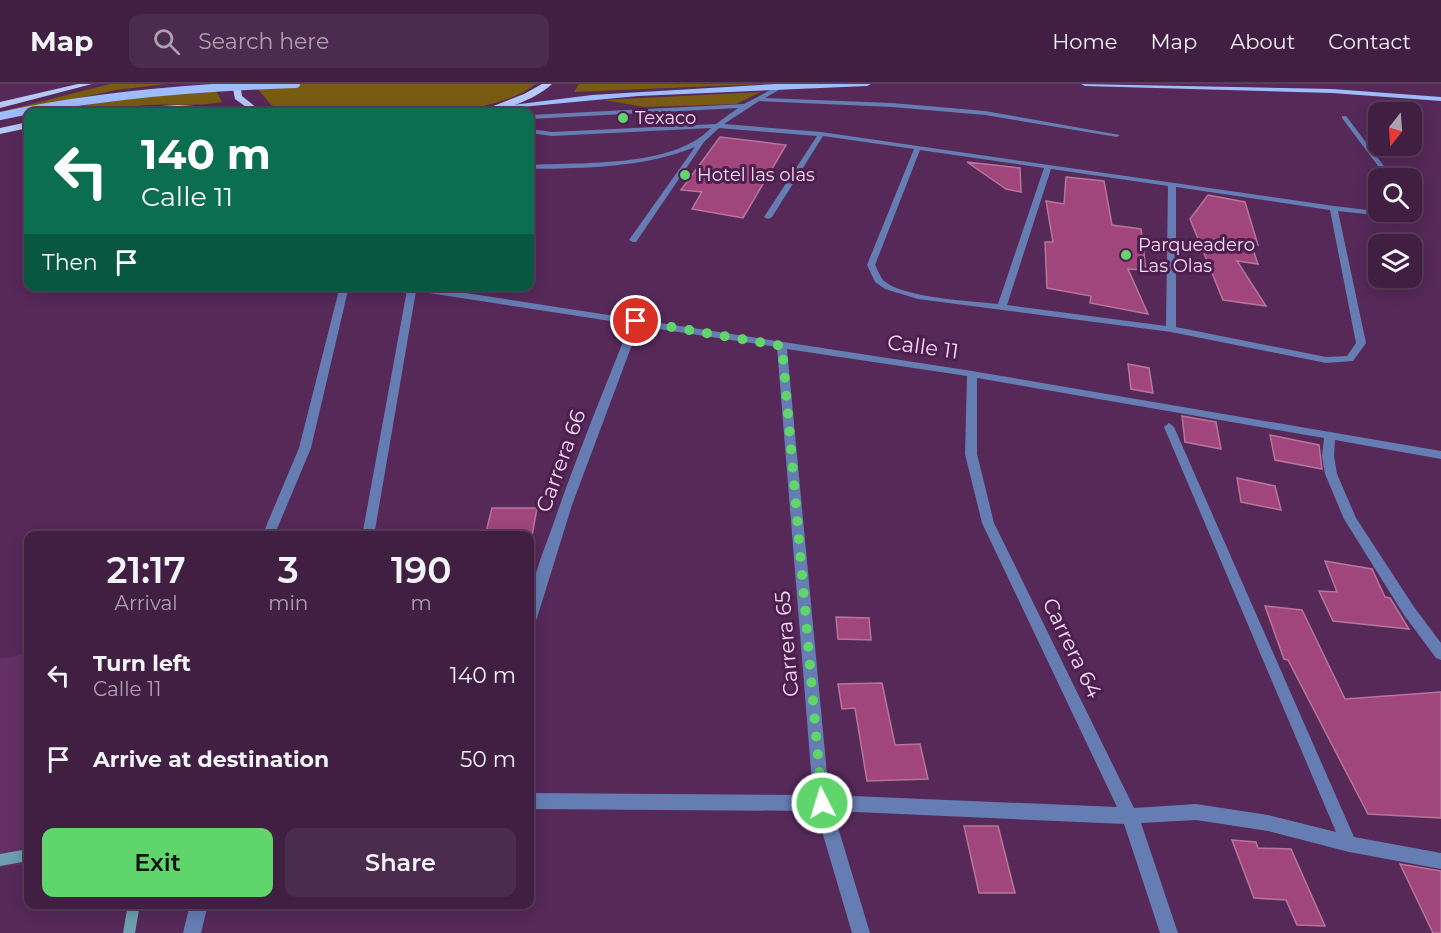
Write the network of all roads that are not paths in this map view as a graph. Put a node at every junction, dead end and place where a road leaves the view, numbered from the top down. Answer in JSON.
{"nodes":[{"id":1,"x":88,"y":84,"type":"edge"},
{"id":2,"x":236,"y":84,"type":"edge"},
{"id":3,"x":296,"y":84,"type":"edge"},
{"id":4,"x":548,"y":84,"type":"edge"},
{"id":5,"x":867,"y":84,"type":"edge"},
{"id":6,"x":1085,"y":84,"type":"edge"},
{"id":7,"x":1345,"y":84,"type":"edge"},
{"id":8,"x":782,"y":86,"type":"junction"},
{"id":9,"x":1441,"y":90,"type":"edge"},
{"id":10,"x":757,"y":99,"type":"junction"},
{"id":11,"x":1441,"y":99,"type":"edge"},
{"id":12,"x":0,"y":105,"type":"edge"},
{"id":13,"x":744,"y":106,"type":"junction"},
{"id":14,"x":501,"y":107,"type":"junction"},
{"id":15,"x":38,"y":108,"type":"edge"},
{"id":16,"x":253,"y":108,"type":"edge"},
{"id":17,"x":498,"y":108,"type":"edge"},
{"id":18,"x":24,"y":111,"type":"edge"},
{"id":19,"x":0,"y":116,"type":"edge"},
{"id":20,"x":534,"y":117,"type":"edge"},
{"id":21,"x":1344,"y":117,"type":"dead end"},
{"id":22,"x":24,"y":126,"type":"edge"},
{"id":23,"x":718,"y":126,"type":"junction"},
{"id":24,"x":0,"y":130,"type":"edge"},
{"id":25,"x":534,"y":132,"type":"edge"},
{"id":26,"x":821,"y":134,"type":"junction"},
{"id":27,"x":1117,"y":135,"type":"dead end"},
{"id":28,"x":701,"y":142,"type":"junction"},
{"id":29,"x":918,"y":147,"type":"junction"},
{"id":30,"x":1048,"y":166,"type":"junction"},
{"id":31,"x":534,"y":167,"type":"edge"},
{"id":32,"x":1382,"y":168,"type":"edge"},
{"id":33,"x":1172,"y":184,"type":"junction"},
{"id":34,"x":1334,"y":208,"type":"junction"},
{"id":35,"x":1368,"y":212,"type":"edge"},
{"id":36,"x":768,"y":217,"type":"dead end"},
{"id":37,"x":633,"y":240,"type":"dead end"},
{"id":38,"x":344,"y":291,"type":"edge"},
{"id":39,"x":411,"y":291,"type":"edge"},
{"id":40,"x":432,"y":291,"type":"edge"},
{"id":41,"x":1002,"y":307,"type":"junction"},
{"id":42,"x":636,"y":321,"type":"junction"},
{"id":43,"x":1171,"y":329,"type":"junction"},
{"id":44,"x":782,"y":346,"type":"junction"},
{"id":45,"x":972,"y":374,"type":"junction"},
{"id":46,"x":1169,"y":427,"type":"dead end"},
{"id":47,"x":1330,"y":435,"type":"junction"},
{"id":48,"x":1441,"y":455,"type":"edge"},
{"id":49,"x":270,"y":531,"type":"edge"},
{"id":50,"x":369,"y":531,"type":"edge"},
{"id":51,"x":534,"y":603,"type":"edge"},
{"id":52,"x":1441,"y":654,"type":"edge"},
{"id":53,"x":534,"y":801,"type":"edge"},
{"id":54,"x":822,"y":803,"type":"junction"},
{"id":55,"x":1130,"y":816,"type":"junction"},
{"id":56,"x":1349,"y":844,"type":"junction"},
{"id":57,"x":1441,"y":861,"type":"edge"},
{"id":58,"x":198,"y":909,"type":"edge"},
{"id":59,"x":192,"y":933,"type":"edge"},
{"id":60,"x":861,"y":933,"type":"edge"},
{"id":61,"x":1169,"y":933,"type":"edge"}],
"edges":[{"from":1,"to":12,"type":"highway"},
{"from":2,"to":16,"type":"highway"},
{"from":3,"to":15,"type":"main road","bridge":true},
{"from":4,"to":14,"type":"highway"},
{"from":5,"to":8,"type":"main road"},
{"from":6,"to":11,"type":"main road"},
{"from":7,"to":9,"type":"main road"},
{"from":8,"to":10,"type":"street"},
{"from":8,"to":14,"type":"main road"},
{"from":10,"to":13,"type":"street"},
{"from":10,"to":27,"type":"street"},
{"from":13,"to":20,"type":"street"},
{"from":13,"to":23,"type":"street"},
{"from":14,"to":17,"type":"highway"},
{"from":18,"to":19,"type":"main road","bridge":true},
{"from":21,"to":32,"type":"street"},
{"from":22,"to":24,"type":"highway"},
{"from":23,"to":25,"type":"street"},
{"from":23,"to":26,"type":"street"},
{"from":23,"to":28,"type":"street"},
{"from":26,"to":29,"type":"street"},
{"from":26,"to":36,"type":"street"},
{"from":28,"to":31,"type":"street"},
{"from":28,"to":37,"type":"street"},
{"from":29,"to":30,"type":"street"},
{"from":29,"to":41,"type":"street"},
{"from":30,"to":33,"type":"street"},
{"from":30,"to":41,"type":"street"},
{"from":33,"to":34,"type":"street"},
{"from":33,"to":43,"type":"street"},
{"from":34,"to":35,"type":"street"},
{"from":34,"to":43,"type":"street"},
{"from":38,"to":49,"type":"street"},
{"from":39,"to":50,"type":"street"},
{"from":40,"to":42,"type":"street","name":"Calle 11"},
{"from":41,"to":43,"type":"street"},
{"from":42,"to":44,"type":"street","name":"Calle 11"},
{"from":42,"to":51,"type":"street","name":"Carrera 66"},
{"from":44,"to":45,"type":"street","name":"Calle 11"},
{"from":44,"to":54,"type":"street","name":"Carrera 65"},
{"from":45,"to":47,"type":"street","name":"Calle 11"},
{"from":45,"to":55,"type":"street","name":"Carrera 64"},
{"from":46,"to":56,"type":"street"},
{"from":47,"to":48,"type":"street","name":"Calle 11"},
{"from":47,"to":52,"type":"street"},
{"from":53,"to":54,"type":"street"},
{"from":54,"to":55,"type":"street"},
{"from":54,"to":60,"type":"street","name":"Carrera 65"},
{"from":55,"to":56,"type":"street"},
{"from":55,"to":61,"type":"street","name":"Carrera 64"},
{"from":56,"to":57,"type":"street"},
{"from":58,"to":59,"type":"street"}]}
